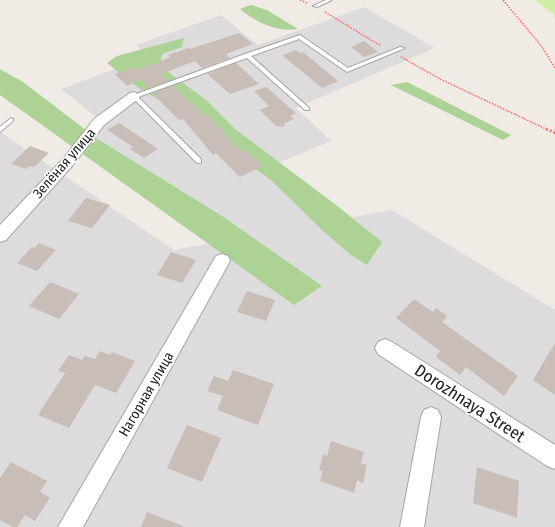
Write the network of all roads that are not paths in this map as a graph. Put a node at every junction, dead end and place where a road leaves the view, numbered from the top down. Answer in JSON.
{"nodes":[{"id":1,"x":330,"y":0,"type":"edge"},
{"id":2,"x":315,"y":6,"type":"road end"},
{"id":3,"x":402,"y":48,"type":"dead end"},
{"id":4,"x":247,"y":55,"type":"junction"},
{"id":5,"x":134,"y":96,"type":"junction"},
{"id":6,"x":307,"y":109,"type":"dead end"},
{"id":7,"x":11,"y":120,"type":"dead end"},
{"id":8,"x":0,"y":130,"type":"edge"},
{"id":9,"x":199,"y":161,"type":"dead end"},
{"id":10,"x":0,"y":236,"type":"edge"},
{"id":11,"x":222,"y":261,"type":"dead end"},
{"id":12,"x":385,"y":348,"type":"dead end"},
{"id":13,"x":431,"y":417,"type":"dead end"},
{"id":14,"x":555,"y":458,"type":"edge"},
{"id":15,"x":70,"y":527,"type":"edge"},
{"id":16,"x":412,"y":527,"type":"edge"}],
"edges":[{"from":1,"to":2,"type":"lane"},
{"from":3,"to":4,"type":"lane"},
{"from":4,"to":5,"type":"lane"},
{"from":4,"to":6,"type":"lane"},
{"from":5,"to":9,"type":"lane"},
{"from":5,"to":10,"type":"street","name":"Зелёная улица"},
{"from":7,"to":8,"type":"lane"},
{"from":11,"to":15,"type":"street","name":"Нагорная улица"},
{"from":12,"to":14,"type":"street","name":"Dorozhnaya Street"},
{"from":13,"to":16,"type":"street"}]}
